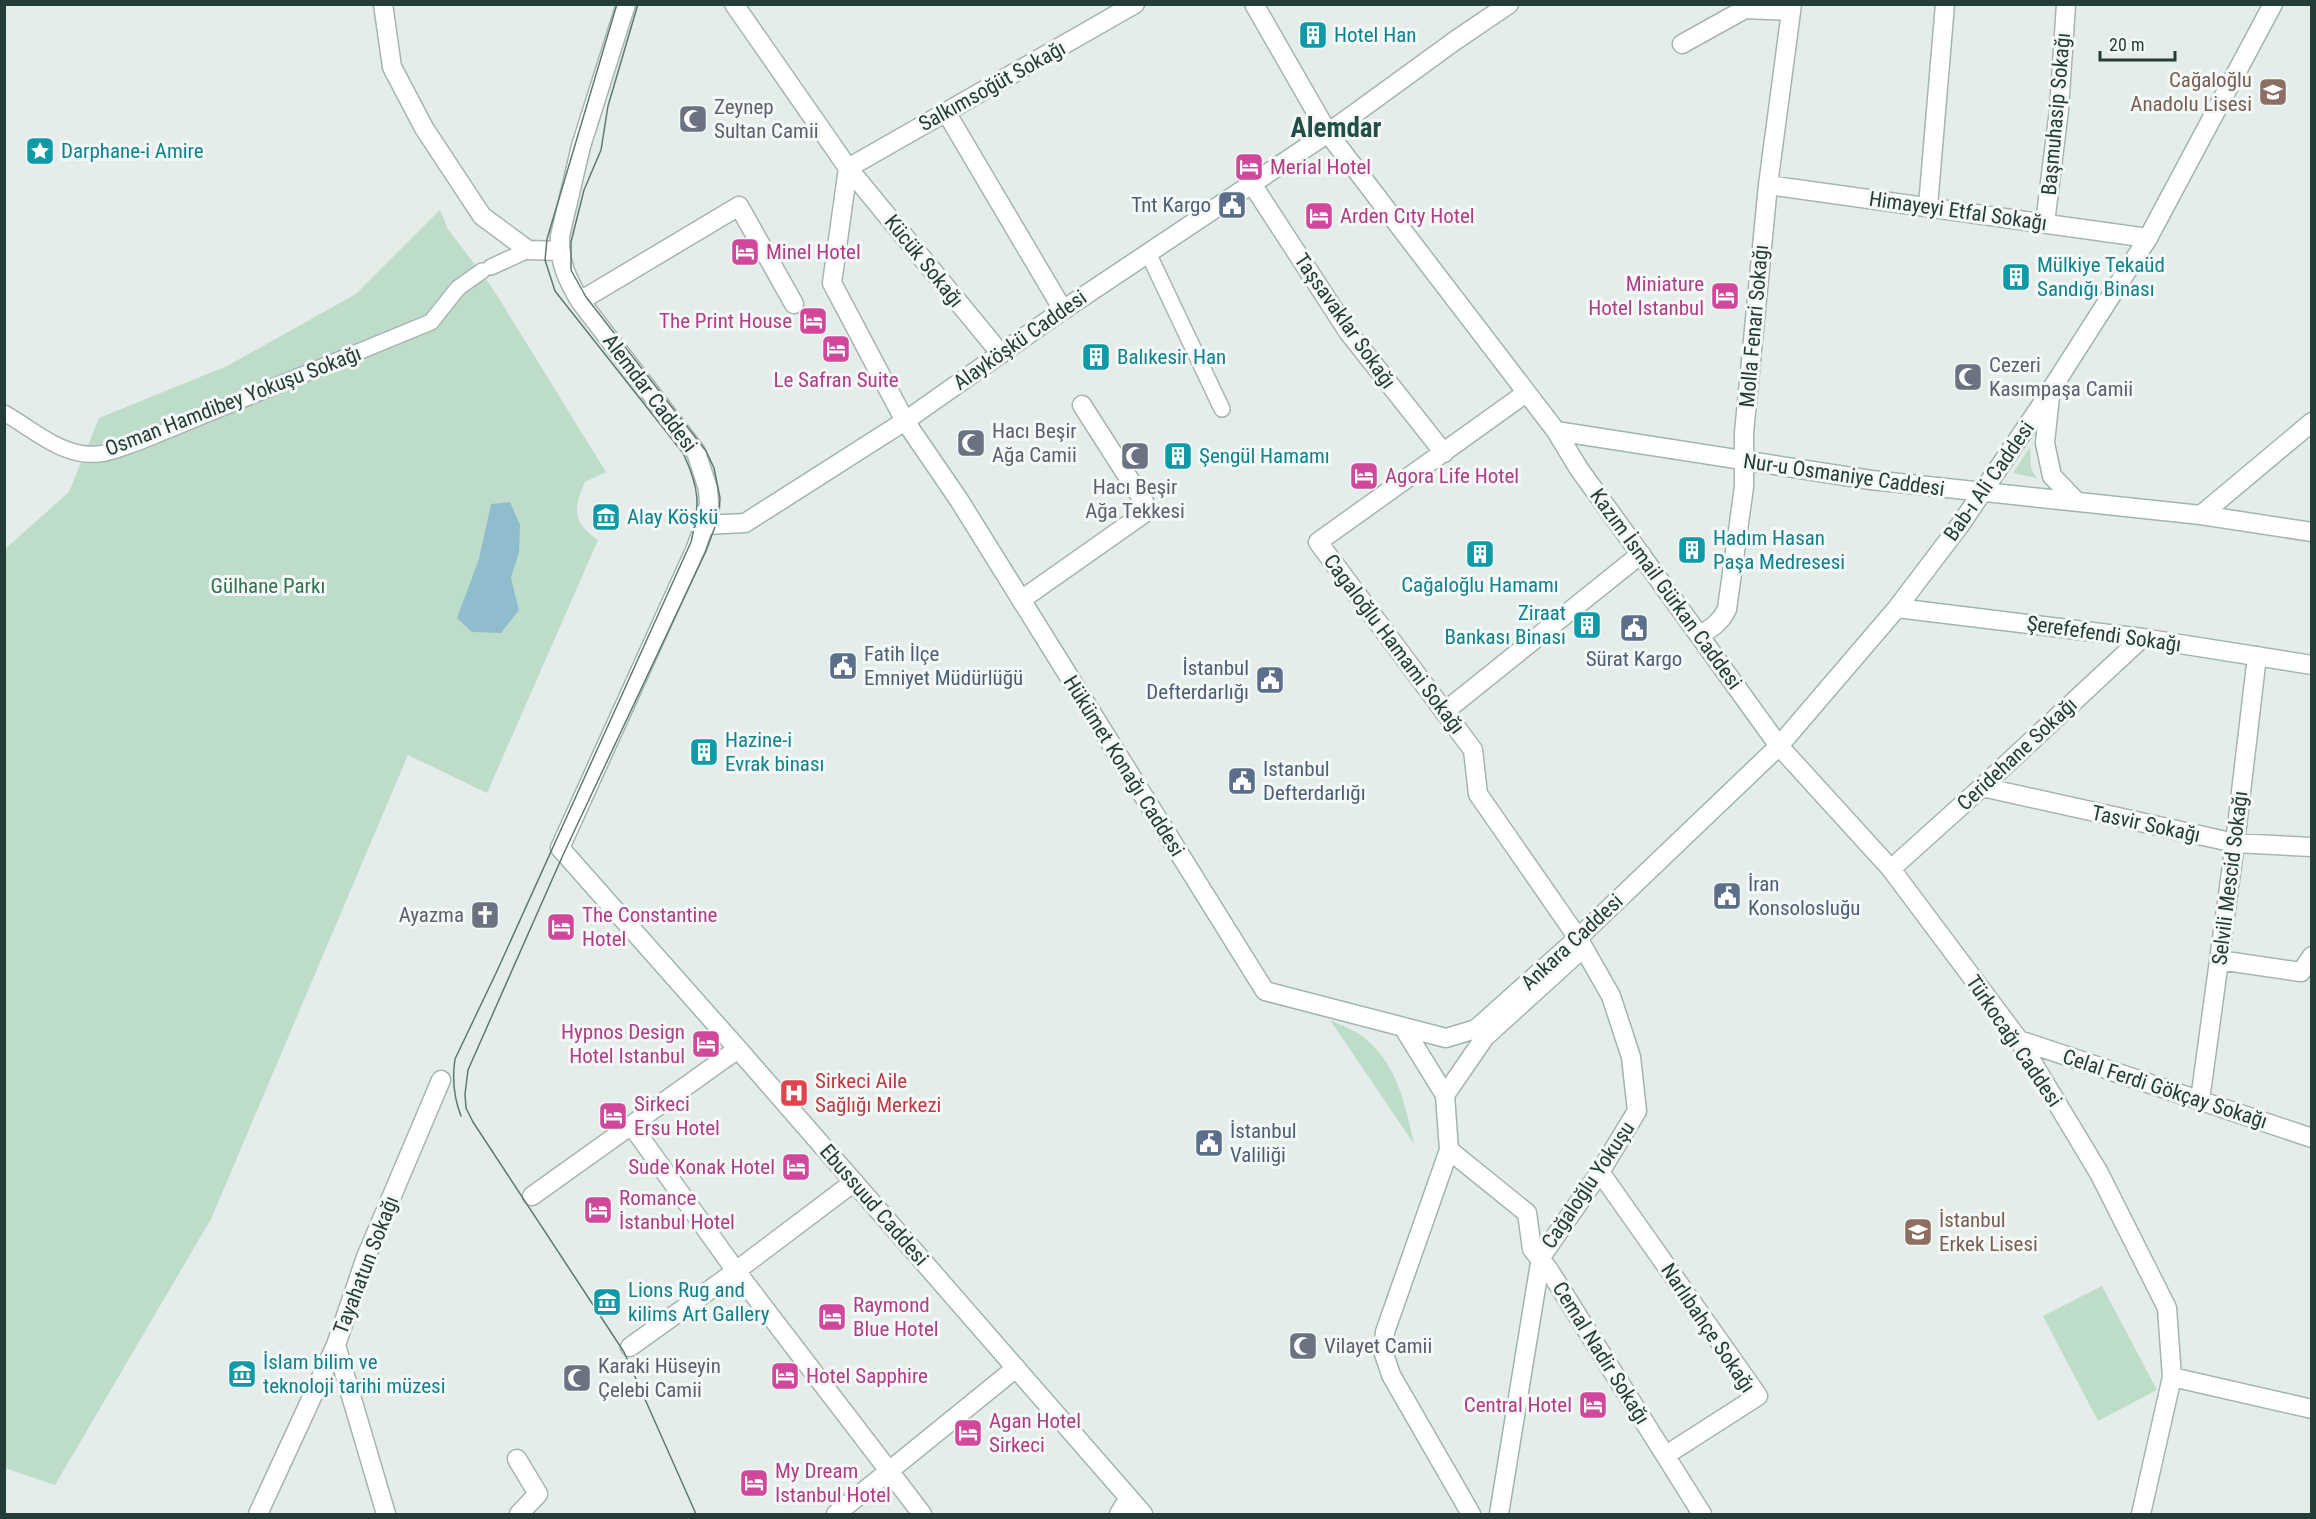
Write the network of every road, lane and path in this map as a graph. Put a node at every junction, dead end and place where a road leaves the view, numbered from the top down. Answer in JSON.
{"nodes":[{"id":1,"x":383,"y":4,"type":"edge"},
{"id":2,"x":626,"y":4,"type":"edge"},
{"id":3,"x":734,"y":4,"type":"edge"},
{"id":4,"x":1135,"y":4,"type":"edge"},
{"id":5,"x":1254,"y":4,"type":"edge"},
{"id":6,"x":1509,"y":4,"type":"edge"},
{"id":7,"x":1945,"y":4,"type":"edge"},
{"id":8,"x":2066,"y":4,"type":"edge"},
{"id":9,"x":2273,"y":4,"type":"edge"},
{"id":10,"x":1792,"y":8,"type":"edge"},
{"id":11,"x":1682,"y":44,"type":"dead end"},
{"id":12,"x":946,"y":112,"type":"junction"},
{"id":13,"x":1328,"y":133,"type":"junction"},
{"id":14,"x":848,"y":168,"type":"junction"},
{"id":15,"x":1252,"y":184,"type":"junction"},
{"id":16,"x":1768,"y":185,"type":"junction"},
{"id":17,"x":1928,"y":206,"type":"junction"},
{"id":18,"x":2045,"y":223,"type":"junction"},
{"id":19,"x":2148,"y":238,"type":"junction"},
{"id":20,"x":528,"y":250,"type":"junction"},
{"id":21,"x":560,"y":251,"type":"junction"},
{"id":22,"x":1148,"y":253,"type":"junction"},
{"id":23,"x":580,"y":301,"type":"junction"},
{"id":24,"x":794,"y":304,"type":"dead end"},
{"id":25,"x":1063,"y":310,"type":"junction"},
{"id":26,"x":1001,"y":354,"type":"junction"},
{"id":27,"x":2050,"y":392,"type":"junction"},
{"id":28,"x":1526,"y":393,"type":"junction"},
{"id":29,"x":1082,"y":405,"type":"dead end"},
{"id":30,"x":1222,"y":409,"type":"dead end"},
{"id":31,"x":4,"y":413,"type":"edge"},
{"id":32,"x":905,"y":421,"type":"junction"},
{"id":33,"x":2312,"y":422,"type":"edge"},
{"id":34,"x":1556,"y":431,"type":"junction"},
{"id":35,"x":1444,"y":453,"type":"junction"},
{"id":36,"x":1745,"y":462,"type":"junction"},
{"id":37,"x":1981,"y":493,"type":"junction"},
{"id":38,"x":2076,"y":501,"type":"junction"},
{"id":39,"x":2201,"y":515,"type":"junction"},
{"id":40,"x":704,"y":525,"type":"junction"},
{"id":41,"x":2312,"y":532,"type":"edge"},
{"id":42,"x":1641,"y":554,"type":"junction"},
{"id":43,"x":1021,"y":600,"type":"junction"},
{"id":44,"x":1897,"y":608,"type":"junction"},
{"id":45,"x":1700,"y":635,"type":"junction"},
{"id":46,"x":2142,"y":638,"type":"junction"},
{"id":47,"x":2257,"y":656,"type":"junction"},
{"id":48,"x":2312,"y":665,"type":"edge"},
{"id":49,"x":1444,"y":712,"type":"junction"},
{"id":50,"x":1779,"y":746,"type":"junction"},
{"id":51,"x":1473,"y":750,"type":"joint"},
{"id":52,"x":1982,"y":788,"type":"junction"},
{"id":53,"x":563,"y":842,"type":"joint"},
{"id":54,"x":2235,"y":843,"type":"junction"},
{"id":55,"x":2312,"y":847,"type":"edge"},
{"id":56,"x":1890,"y":868,"type":"junction"},
{"id":57,"x":1580,"y":943,"type":"junction"},
{"id":58,"x":2312,"y":956,"type":"edge"},
{"id":59,"x":2219,"y":960,"type":"junction"},
{"id":60,"x":1403,"y":1027,"type":"junction"},
{"id":61,"x":2019,"y":1040,"type":"junction"},
{"id":62,"x":738,"y":1049,"type":"junction"},
{"id":63,"x":441,"y":1080,"type":"dead end"},
{"id":64,"x":1445,"y":1095,"type":"junction"},
{"id":65,"x":2200,"y":1100,"type":"junction"},
{"id":66,"x":632,"y":1126,"type":"junction"},
{"id":67,"x":2312,"y":1138,"type":"edge"},
{"id":68,"x":1449,"y":1150,"type":"junction"},
{"id":69,"x":1600,"y":1172,"type":"junction"},
{"id":70,"x":854,"y":1182,"type":"junction"},
{"id":71,"x":532,"y":1196,"type":"dead end"},
{"id":72,"x":1540,"y":1257,"type":"junction"},
{"id":73,"x":736,"y":1271,"type":"junction"},
{"id":74,"x":336,"y":1345,"type":"junction"},
{"id":75,"x":630,"y":1347,"type":"dead end"},
{"id":76,"x":1016,"y":1368,"type":"junction"},
{"id":77,"x":2172,"y":1377,"type":"junction"},
{"id":78,"x":2312,"y":1409,"type":"edge"},
{"id":79,"x":1665,"y":1455,"type":"junction"},
{"id":80,"x":517,"y":1459,"type":"dead end"},
{"id":81,"x":890,"y":1471,"type":"junction"},
{"id":82,"x":1129,"y":1498,"type":"junction"},
{"id":83,"x":258,"y":1515,"type":"edge"},
{"id":84,"x":386,"y":1515,"type":"edge"},
{"id":85,"x":519,"y":1515,"type":"edge"},
{"id":86,"x":836,"y":1515,"type":"edge"},
{"id":87,"x":922,"y":1515,"type":"edge"},
{"id":88,"x":1119,"y":1515,"type":"edge"},
{"id":89,"x":1143,"y":1515,"type":"edge"},
{"id":90,"x":1471,"y":1515,"type":"edge"},
{"id":91,"x":1499,"y":1515,"type":"edge"},
{"id":92,"x":1702,"y":1515,"type":"edge"},
{"id":93,"x":2141,"y":1515,"type":"edge"}],
"edges":[{"from":1,"to":20,"type":"street"},
{"from":2,"to":21,"type":"street","name":"Alemdar Caddesi"},
{"from":3,"to":14,"type":"street","name":"Kücük Sokağı"},
{"from":4,"to":12,"type":"street","name":"Salkımsoğüt Sokağı"},
{"from":5,"to":13,"type":"street","name":"Kazım İsmail Gürkan Caddesi"},
{"from":6,"to":13,"type":"street","name":"Alayköşkü Caddesi"},
{"from":7,"to":17,"type":"street"},
{"from":8,"to":18,"type":"street","name":"Başmuhasip Sokağı"},
{"from":9,"to":19,"type":"street","name":"Bab-ı Ali Caddesi"},
{"from":10,"to":11,"type":"street"},
{"from":10,"to":16,"type":"street","name":"Molla Fenari Sokağı"},
{"from":12,"to":14,"type":"street","name":"Salkımsoğüt Sokağı"},
{"from":12,"to":25,"type":"street"},
{"from":13,"to":15,"type":"street","name":"Alayköşkü Caddesi"},
{"from":13,"to":28,"type":"street","name":"Kazım İsmail Gürkan Caddesi"},
{"from":14,"to":26,"type":"street","name":"Kücük Sokağı"},
{"from":14,"to":32,"type":"street","name":"Hükümet Konağı Caddesi"},
{"from":15,"to":22,"type":"street","name":"Alayköşkü Caddesi"},
{"from":15,"to":35,"type":"street","name":"Taşsavaklar Sokağı"},
{"from":16,"to":17,"type":"street","name":"Himayeyi Etfal Sokağı"},
{"from":16,"to":36,"type":"street","name":"Molla Fenari Sokağı"},
{"from":17,"to":18,"type":"street","name":"Himayeyi Etfal Sokağı"},
{"from":18,"to":19,"type":"street","name":"Himayeyi Etfal Sokağı"},
{"from":19,"to":27,"type":"street","name":"Bab-ı Ali Caddesi"},
{"from":20,"to":21,"type":"street"},
{"from":20,"to":31,"type":"lane","name":"Osman Hamdibey Yokuşu Sokağı"},
{"from":21,"to":23,"type":"street","name":"Alemdar Caddesi"},
{"from":22,"to":25,"type":"street","name":"Alayköşkü Caddesi"},
{"from":22,"to":30,"type":"lane"},
{"from":23,"to":24,"type":"street"},
{"from":23,"to":40,"type":"street","name":"Alemdar Caddesi"},
{"from":25,"to":26,"type":"street","name":"Alayköşkü Caddesi"},
{"from":26,"to":32,"type":"street","name":"Alayköşkü Caddesi"},
{"from":27,"to":37,"type":"street","name":"Bab-ı Ali Caddesi"},
{"from":27,"to":38,"type":"street"},
{"from":28,"to":34,"type":"street","name":"Kazım İsmail Gürkan Caddesi"},
{"from":28,"to":35,"type":"street","name":"Cagaloğlu Hamami Sokağı"},
{"from":29,"to":43,"type":"street"},
{"from":32,"to":40,"type":"street","name":"Alayköşkü Caddesi"},
{"from":32,"to":43,"type":"street","name":"Hükümet Konağı Caddesi"},
{"from":33,"to":39,"type":"street"},
{"from":34,"to":36,"type":"street","name":"Nur-u Osmaniye Caddesi"},
{"from":34,"to":42,"type":"street","name":"Kazım İsmail Gürkan Caddesi"},
{"from":35,"to":49,"type":"street","name":"Cagaloğlu Hamami Sokağı"},
{"from":36,"to":37,"type":"street","name":"Nur-u Osmaniye Caddesi"},
{"from":36,"to":45,"type":"street","name":"Molla Fenari Sokağı"},
{"from":37,"to":38,"type":"street","name":"Nur-u Osmaniye Caddesi"},
{"from":37,"to":44,"type":"street","name":"Bab-ı Ali Caddesi"},
{"from":38,"to":39,"type":"street","name":"Nur-u Osmaniye Caddesi"},
{"from":39,"to":41,"type":"street","name":"Nur-u Osmaniye Caddesi"},
{"from":40,"to":53,"type":"street","name":"Alemdar Caddesi"},
{"from":42,"to":45,"type":"street","name":"Kazım İsmail Gürkan Caddesi"},
{"from":42,"to":49,"type":"street"},
{"from":43,"to":60,"type":"street","name":"Hükümet Konağı Caddesi"},
{"from":44,"to":46,"type":"street","name":"Şerefefendi Sokağı"},
{"from":44,"to":50,"type":"street","name":"Bab-ı Ali Caddesi"},
{"from":45,"to":50,"type":"street","name":"Kazım İsmail Gürkan Caddesi"},
{"from":46,"to":47,"type":"street","name":"Şerefefendi Sokağı"},
{"from":46,"to":52,"type":"street","name":"Ceridehane Sokağı"},
{"from":47,"to":48,"type":"street","name":"Şerefefendi Sokağı"},
{"from":47,"to":54,"type":"street","name":"Selvili Mescid Sokağı"},
{"from":49,"to":51,"type":"street","name":"Cagaloğlu Hamami Sokağı"},
{"from":50,"to":56,"type":"street","name":"Türkocağı Caddesi"},
{"from":50,"to":57,"type":"street","name":"Ankara Caddesi"},
{"from":51,"to":57,"type":"street","name":"Cağaloğlu Yokuşu"},
{"from":52,"to":54,"type":"street","name":"Tasvir Sokağı"},
{"from":52,"to":56,"type":"street","name":"Ceridehane Sokağı"},
{"from":53,"to":62,"type":"street","name":"Ebussuud Caddesi"},
{"from":54,"to":55,"type":"street","name":"Tasvir Sokağı"},
{"from":54,"to":59,"type":"street","name":"Selvili Mescid Sokağı"},
{"from":56,"to":61,"type":"street","name":"Türkocağı Caddesi"},
{"from":57,"to":60,"type":"street","name":"Ankara Caddesi"},
{"from":57,"to":64,"type":"street","name":"Ankara Caddesi"},
{"from":57,"to":69,"type":"street","name":"Cağaloğlu Yokuşu"},
{"from":58,"to":59,"type":"street"},
{"from":59,"to":65,"type":"street","name":"Selvili Mescid Sokağı"},
{"from":60,"to":64,"type":"street"},
{"from":61,"to":65,"type":"street","name":"Celal Ferdi Gökçay Sokağı"},
{"from":61,"to":77,"type":"street","name":"Türkocağı Caddesi"},
{"from":62,"to":66,"type":"street"},
{"from":62,"to":70,"type":"street","name":"Ebussuud Caddesi"},
{"from":63,"to":74,"type":"street","name":"Tayahatun Sokağı"},
{"from":64,"to":68,"type":"street"},
{"from":65,"to":67,"type":"street","name":"Celal Ferdi Gökçay Sokağı"},
{"from":66,"to":71,"type":"street"},
{"from":66,"to":73,"type":"street"},
{"from":68,"to":72,"type":"street","name":"Cemal Nadir Sokağı"},
{"from":68,"to":90,"type":"street"},
{"from":69,"to":72,"type":"street","name":"Cağaloğlu Yokuşu"},
{"from":69,"to":79,"type":"street","name":"Narlıbahçe Sokağı"},
{"from":70,"to":73,"type":"street"},
{"from":70,"to":76,"type":"street","name":"Ebussuud Caddesi"},
{"from":72,"to":79,"type":"street","name":"Cemal Nadir Sokağı"},
{"from":72,"to":91,"type":"street","name":"Cağaloğlu Yokuşu"},
{"from":73,"to":75,"type":"street"},
{"from":73,"to":81,"type":"street"},
{"from":74,"to":83,"type":"street","name":"Tayahatun Sokağı"},
{"from":74,"to":84,"type":"street"},
{"from":76,"to":81,"type":"street"},
{"from":76,"to":82,"type":"street","name":"Ebussuud Caddesi"},
{"from":77,"to":78,"type":"street"},
{"from":77,"to":93,"type":"street","name":"Türkocağı Caddesi"},
{"from":79,"to":92,"type":"street","name":"Cemal Nadir Sokağı"},
{"from":80,"to":85,"type":"street"},
{"from":81,"to":86,"type":"street"},
{"from":81,"to":87,"type":"street"},
{"from":82,"to":88,"type":"street"},
{"from":82,"to":89,"type":"street","name":"Ebussuud Caddesi"}]}
